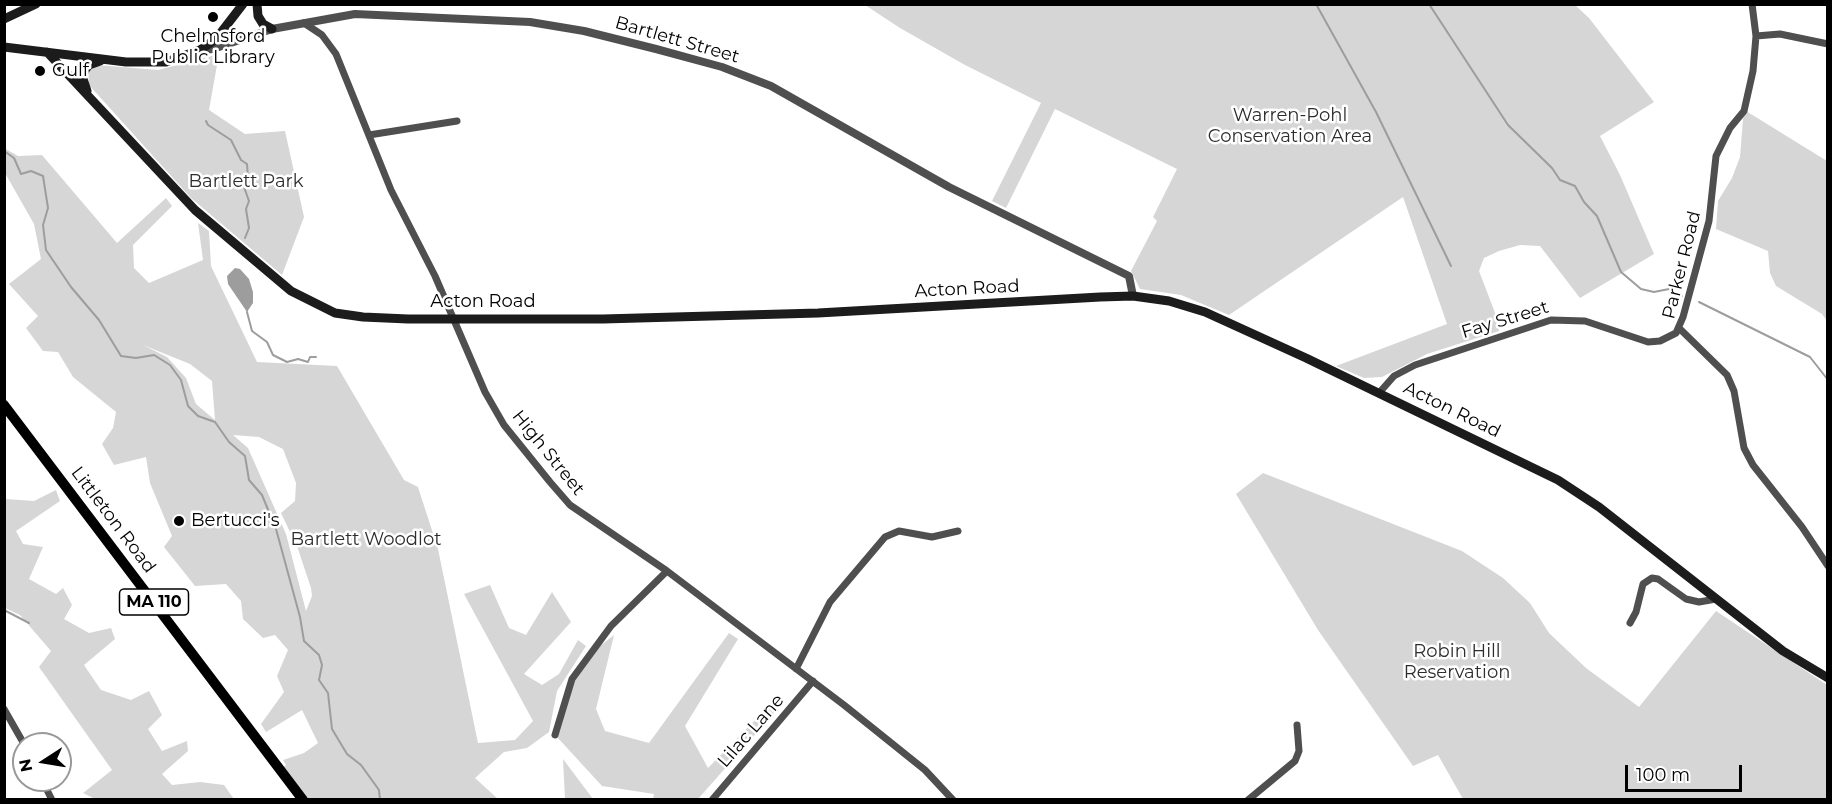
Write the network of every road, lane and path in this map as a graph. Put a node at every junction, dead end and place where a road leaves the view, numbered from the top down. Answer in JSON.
{"nodes":[{"id":1,"x":36,"y":4,"type":"edge"},
{"id":2,"x":243,"y":4,"type":"edge"},
{"id":3,"x":257,"y":4,"type":"edge"},
{"id":4,"x":1752,"y":4,"type":"edge"},
{"id":5,"x":6,"y":20,"type":"edge"},
{"id":6,"x":304,"y":23,"type":"junction"},
{"id":7,"x":272,"y":29,"type":"junction"},
{"id":8,"x":1756,"y":36,"type":"junction"},
{"id":9,"x":1827,"y":44,"type":"edge"},
{"id":10,"x":5,"y":46,"type":"edge"},
{"id":11,"x":200,"y":50,"type":"junction"},
{"id":12,"x":47,"y":52,"type":"junction"},
{"id":13,"x":105,"y":60,"type":"junction"},
{"id":14,"x":89,"y":96,"type":"junction"},
{"id":15,"x":457,"y":121,"type":"dead end"},
{"id":16,"x":369,"y":135,"type":"junction"},
{"id":17,"x":1133,"y":296,"type":"junction"},
{"id":18,"x":452,"y":319,"type":"junction"},
{"id":19,"x":1679,"y":328,"type":"junction"},
{"id":20,"x":1378,"y":393,"type":"junction"},
{"id":21,"x":4,"y":405,"type":"edge"},
{"id":22,"x":958,"y":531,"type":"dead end"},
{"id":23,"x":1827,"y":566,"type":"edge"},
{"id":24,"x":667,"y":571,"type":"junction"},
{"id":25,"x":1716,"y":599,"type":"junction"},
{"id":26,"x":1630,"y":623,"type":"dead end"},
{"id":27,"x":796,"y":669,"type":"junction"},
{"id":28,"x":1827,"y":678,"type":"edge"},
{"id":29,"x":813,"y":681,"type":"junction"},
{"id":30,"x":4,"y":709,"type":"edge"},
{"id":31,"x":1297,"y":725,"type":"dead end"},
{"id":32,"x":17,"y":732,"type":"edge"},
{"id":33,"x":555,"y":735,"type":"dead end"},
{"id":34,"x":303,"y":800,"type":"edge"},
{"id":35,"x":712,"y":800,"type":"edge"},
{"id":36,"x":953,"y":800,"type":"edge"},
{"id":37,"x":1248,"y":800,"type":"edge"}],
"edges":[{"from":1,"to":5,"type":"main road"},
{"from":2,"to":11,"type":"main road"},
{"from":3,"to":7,"type":"main road"},
{"from":4,"to":8,"type":"street","name":"Parker Road"},
{"from":6,"to":7,"type":"street","name":"Bartlett Street"},
{"from":6,"to":16,"type":"street","name":"High Street"},
{"from":6,"to":17,"type":"street","name":"Bartlett Street"},
{"from":7,"to":11,"type":"street","name":"Bartlett Street"},
{"from":8,"to":9,"type":"street"},
{"from":8,"to":19,"type":"street","name":"Parker Road"},
{"from":10,"to":12,"type":"main road","name":"Bartlett Street"},
{"from":11,"to":13,"type":"main road","name":"Bartlett Street"},
{"from":12,"to":13,"type":"main road","name":"Bartlett Street"},
{"from":12,"to":14,"type":"main road","name":"Acton Road"},
{"from":13,"to":14,"type":"main road"},
{"from":14,"to":18,"type":"main road","name":"Acton Road"},
{"from":15,"to":16,"type":"street"},
{"from":16,"to":18,"type":"street","name":"High Street"},
{"from":17,"to":18,"type":"main road","name":"Acton Road"},
{"from":17,"to":20,"type":"main road","name":"Acton Road"},
{"from":18,"to":24,"type":"street","name":"High Street"},
{"from":19,"to":20,"type":"street","name":"Fay Street"},
{"from":19,"to":23,"type":"street","name":"Parker Road"},
{"from":20,"to":25,"type":"main road","name":"Acton Road"},
{"from":21,"to":34,"type":"main road","name":"Littleton Road","number":"MA 110"},
{"from":22,"to":27,"type":"street"},
{"from":24,"to":27,"type":"street","name":"High Street"},
{"from":24,"to":33,"type":"street"},
{"from":25,"to":26,"type":"street"},
{"from":25,"to":28,"type":"main road","name":"Acton Road"},
{"from":27,"to":29,"type":"street","name":"High Street"},
{"from":29,"to":35,"type":"street","name":"Lilac Lane"},
{"from":29,"to":36,"type":"street","name":"High Street"},
{"from":30,"to":32,"type":"street"},
{"from":31,"to":37,"type":"street"}]}
